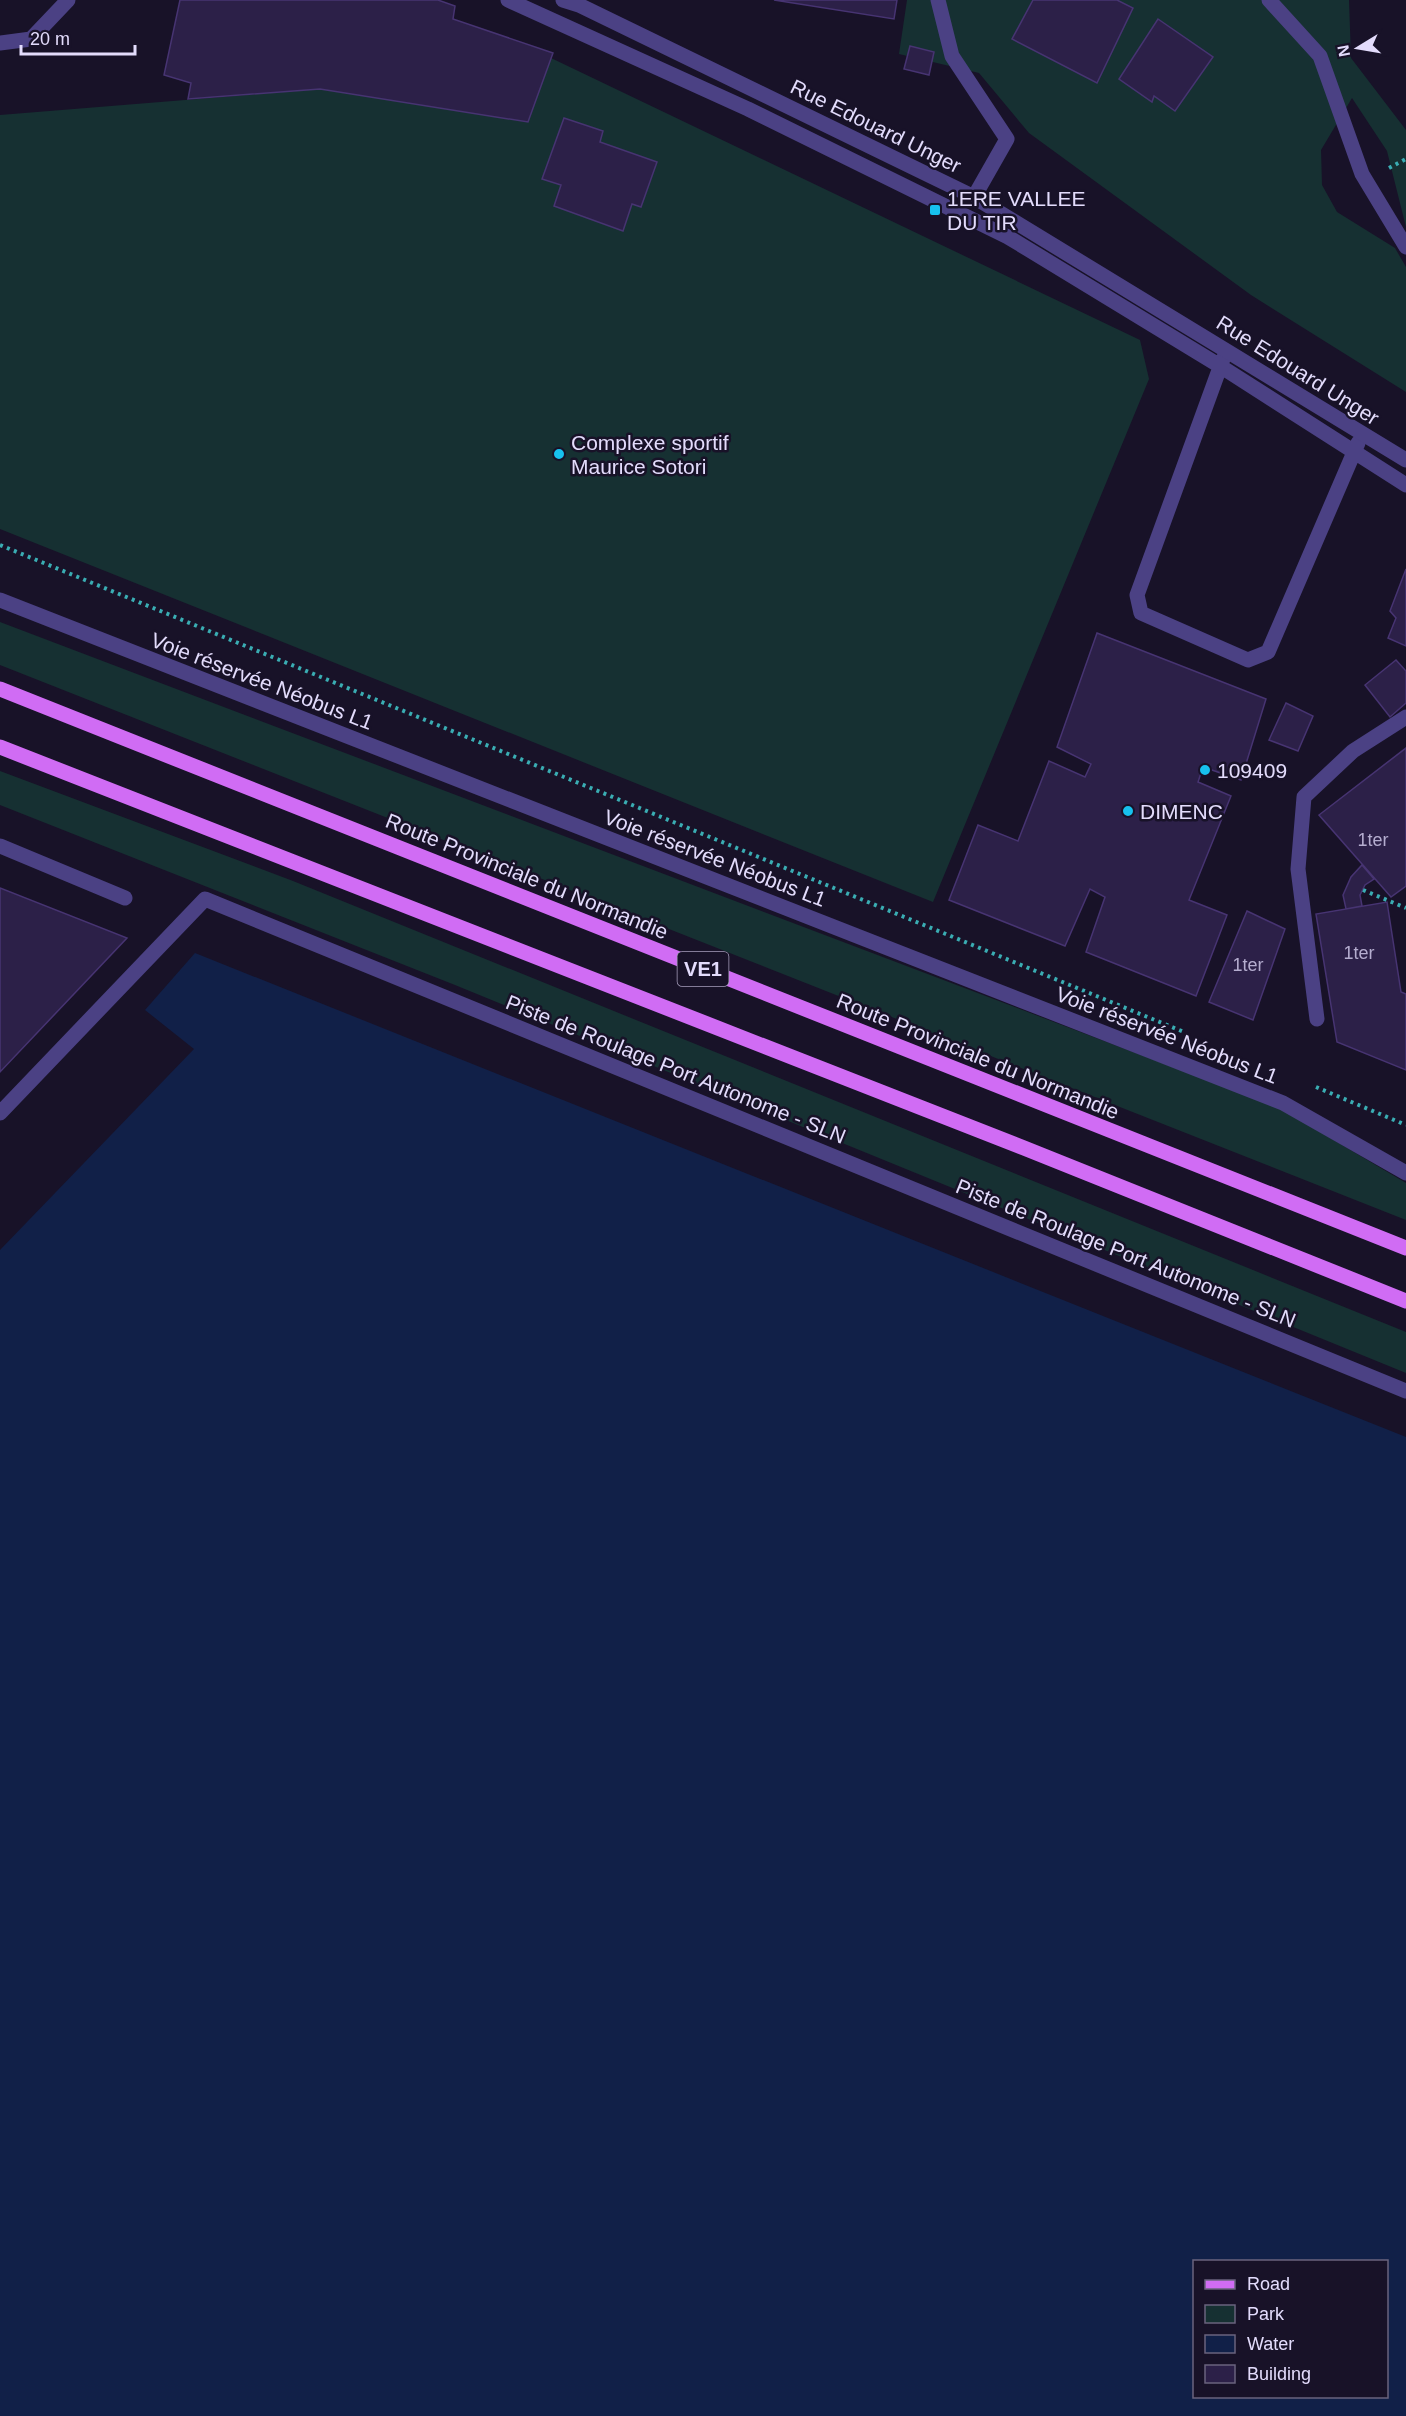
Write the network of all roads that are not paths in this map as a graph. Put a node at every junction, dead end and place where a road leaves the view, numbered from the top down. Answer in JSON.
{"nodes":[{"id":1,"x":68,"y":0,"type":"edge"},
{"id":2,"x":508,"y":0,"type":"edge"},
{"id":3,"x":563,"y":0,"type":"edge"},
{"id":4,"x":938,"y":0,"type":"edge"},
{"id":5,"x":1269,"y":0,"type":"edge"},
{"id":6,"x":580,"y":3,"type":"edge"},
{"id":7,"x":0,"y":43,"type":"edge"},
{"id":8,"x":974,"y":197,"type":"junction"},
{"id":9,"x":1406,"y":247,"type":"edge"},
{"id":10,"x":1226,"y":351,"type":"junction"},
{"id":11,"x":1220,"y":366,"type":"junction"},
{"id":12,"x":1362,"y":435,"type":"junction"},
{"id":13,"x":1354,"y":452,"type":"junction"},
{"id":14,"x":1406,"y":460,"type":"edge"},
{"id":15,"x":1406,"y":485,"type":"edge"},
{"id":16,"x":0,"y":600,"type":"edge"},
{"id":17,"x":0,"y":689,"type":"edge"},
{"id":18,"x":1406,"y":717,"type":"edge"},
{"id":19,"x":0,"y":747,"type":"edge"},
{"id":20,"x":0,"y":846,"type":"edge"},
{"id":21,"x":125,"y":898,"type":"dead end"},
{"id":22,"x":1317,"y":1019,"type":"dead end"},
{"id":23,"x":0,"y":1113,"type":"edge"},
{"id":24,"x":1406,"y":1173,"type":"edge"},
{"id":25,"x":1406,"y":1248,"type":"edge"},
{"id":26,"x":1406,"y":1301,"type":"edge"},
{"id":27,"x":1406,"y":1390,"type":"edge"}],
"edges":[{"from":1,"to":7,"type":"street"},
{"from":2,"to":11,"type":"street"},
{"from":3,"to":6,"type":"street","name":"Rue Edouard Unger"},
{"from":4,"to":8,"type":"street"},
{"from":5,"to":9,"type":"street"},
{"from":6,"to":8,"type":"street","name":"Rue Edouard Unger"},
{"from":8,"to":10,"type":"street","name":"Rue Edouard Unger"},
{"from":10,"to":11,"type":"street"},
{"from":10,"to":12,"type":"street","name":"Rue Edouard Unger"},
{"from":11,"to":13,"type":"street"},
{"from":11,"to":13,"type":"street"},
{"from":12,"to":13,"type":"street"},
{"from":12,"to":14,"type":"street","name":"Rue Edouard Unger"},
{"from":13,"to":15,"type":"street"},
{"from":16,"to":24,"type":"street","name":"Voie réservée Néobus L1"},
{"from":17,"to":25,"type":"main road","name":"Route Provinciale du Normandie","number":"VE1"},
{"from":18,"to":22,"type":"street"},
{"from":19,"to":26,"type":"main road","number":"VE1"},
{"from":20,"to":21,"type":"street"},
{"from":23,"to":27,"type":"street","name":"Piste de Roulage Port Autonome - SLN"}]}
